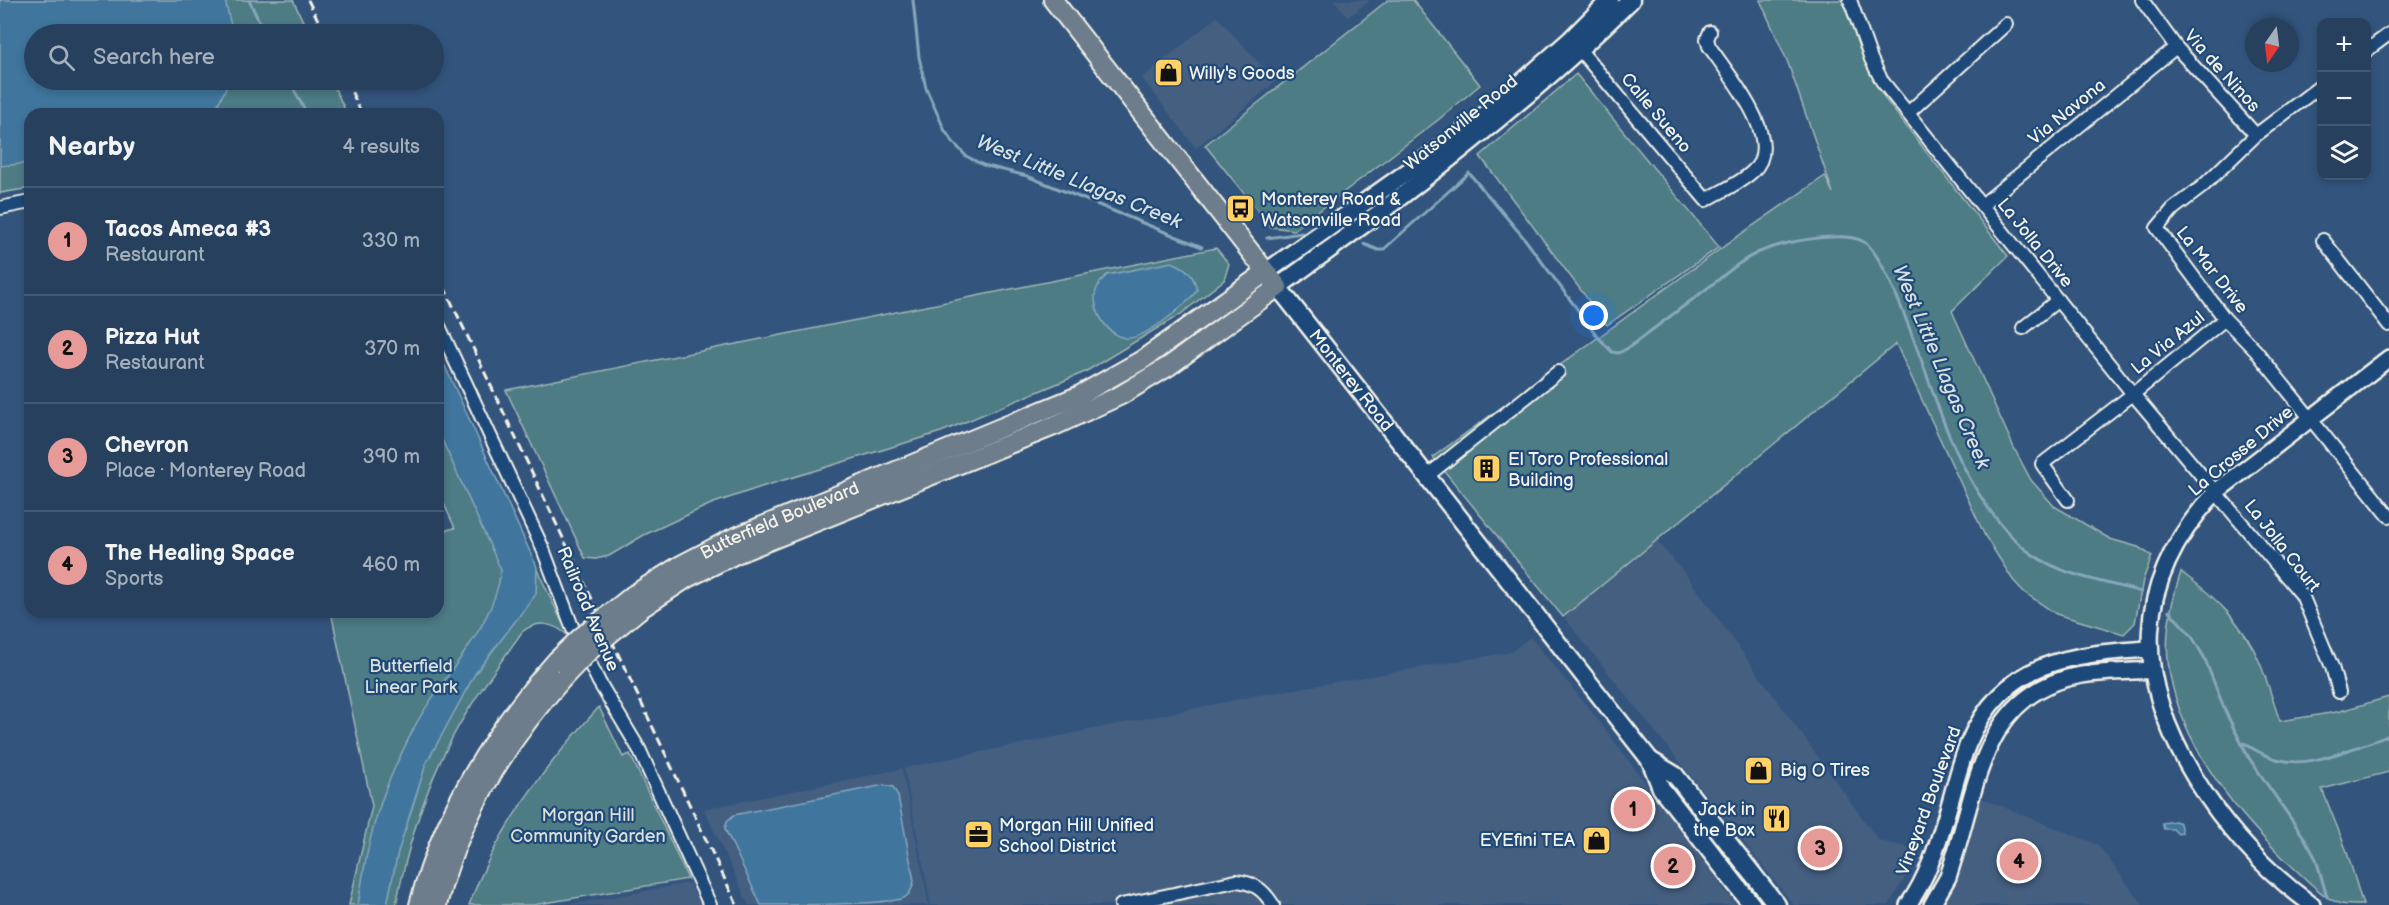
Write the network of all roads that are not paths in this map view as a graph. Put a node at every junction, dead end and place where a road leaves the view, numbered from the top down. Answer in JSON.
{"nodes":[{"id":1,"x":1053,"y":0,"type":"edge"},
{"id":2,"x":1610,"y":0,"type":"edge"},
{"id":3,"x":1630,"y":0,"type":"edge"},
{"id":4,"x":1850,"y":0,"type":"edge"},
{"id":5,"x":2142,"y":0,"type":"edge"},
{"id":6,"x":2006,"y":24,"type":"dead end"},
{"id":7,"x":1710,"y":33,"type":"dead end"},
{"id":8,"x":2389,"y":34,"type":"edge"},
{"id":9,"x":2176,"y":47,"type":"junction"},
{"id":10,"x":2371,"y":48,"type":"edge"},
{"id":11,"x":1579,"y":49,"type":"junction"},
{"id":12,"x":2317,"y":89,"type":"edge"},
{"id":13,"x":1908,"y":113,"type":"junction"},
{"id":14,"x":2256,"y":135,"type":"junction"},
{"id":15,"x":24,"y":203,"type":"edge"},
{"id":16,"x":1982,"y":205,"type":"junction"},
{"id":17,"x":0,"y":208,"type":"edge"},
{"id":18,"x":2323,"y":240,"type":"dead end"},
{"id":19,"x":1266,"y":272,"type":"junction"},
{"id":20,"x":1278,"y":287,"type":"junction"},
{"id":21,"x":2058,"y":300,"type":"junction"},
{"id":22,"x":2225,"y":319,"type":"junction"},
{"id":23,"x":2389,"y":325,"type":"edge"},
{"id":24,"x":2023,"y":328,"type":"dead end"},
{"id":25,"x":444,"y":337,"type":"edge"},
{"id":26,"x":2389,"y":358,"type":"edge"},
{"id":27,"x":1558,"y":372,"type":"dead end"},
{"id":28,"x":2133,"y":394,"type":"junction"},
{"id":29,"x":2311,"y":418,"type":"junction"},
{"id":30,"x":1427,"y":476,"type":"junction"},
{"id":31,"x":2216,"y":492,"type":"junction"},
{"id":32,"x":2068,"y":500,"type":"dead end"},
{"id":33,"x":2389,"y":516,"type":"edge"},
{"id":34,"x":636,"y":602,"type":"junction"},
{"id":35,"x":2150,"y":649,"type":"junction"},
{"id":36,"x":560,"y":669,"type":"junction"},
{"id":37,"x":2151,"y":670,"type":"junction"},
{"id":38,"x":2339,"y":692,"type":"dead end"},
{"id":39,"x":1650,"y":760,"type":"junction"},
{"id":40,"x":419,"y":905,"type":"edge"},
{"id":41,"x":437,"y":905,"type":"edge"},
{"id":42,"x":710,"y":905,"type":"edge"},
{"id":43,"x":1121,"y":905,"type":"edge"},
{"id":44,"x":1273,"y":905,"type":"edge"},
{"id":45,"x":1752,"y":905,"type":"edge"},
{"id":46,"x":1777,"y":905,"type":"edge"},
{"id":47,"x":1908,"y":905,"type":"edge"},
{"id":48,"x":1932,"y":905,"type":"edge"},
{"id":49,"x":2312,"y":905,"type":"edge"}],
"edges":[{"from":1,"to":19,"type":"main road","name":"Monterey Road"},
{"from":2,"to":19,"type":"main road","name":"Watsonville Road"},
{"from":3,"to":11,"type":"main road","name":"Watsonville Road"},
{"from":4,"to":13,"type":"street","name":"La Jolla Drive"},
{"from":5,"to":9,"type":"street","name":"Via de Ninos"},
{"from":6,"to":13,"type":"street"},
{"from":7,"to":11,"type":"street","name":"Calle Sueno"},
{"from":8,"to":10,"type":"street"},
{"from":9,"to":14,"type":"street","name":"Via de Ninos"},
{"from":9,"to":16,"type":"street","name":"Via Navona"},
{"from":11,"to":20,"type":"main road","name":"Watsonville Road"},
{"from":12,"to":14,"type":"street","name":"La Mar Drive"},
{"from":13,"to":16,"type":"street","name":"La Jolla Drive"},
{"from":14,"to":22,"type":"street","name":"La Mar Drive"},
{"from":15,"to":17,"type":"street"},
{"from":16,"to":21,"type":"street","name":"La Jolla Drive"},
{"from":18,"to":23,"type":"street"},
{"from":19,"to":20,"type":"main road","name":"Monterey Road"},
{"from":19,"to":34,"type":"main road","name":"Butterfield Boulevard"},
{"from":20,"to":30,"type":"main road","name":"Monterey Road"},
{"from":20,"to":34,"type":"main road","name":"Butterfield Boulevard"},
{"from":21,"to":24,"type":"street"},
{"from":21,"to":28,"type":"street","name":"La Jolla Drive"},
{"from":22,"to":28,"type":"street","name":"La Via Azul"},
{"from":22,"to":29,"type":"street","name":"La Mar Drive"},
{"from":25,"to":42,"type":"street","name":"Railroad Avenue"},
{"from":26,"to":29,"type":"street","name":"La Crosse Drive"},
{"from":27,"to":30,"type":"street"},
{"from":28,"to":31,"type":"street","name":"La Jolla Drive"},
{"from":28,"to":32,"type":"street","name":"La Via Azul"},
{"from":29,"to":31,"type":"street","name":"La Crosse Drive"},
{"from":29,"to":33,"type":"street","name":"La Mar Drive"},
{"from":30,"to":39,"type":"main road","name":"Monterey Road"},
{"from":31,"to":35,"type":"street","name":"La Crosse Drive"},
{"from":31,"to":38,"type":"street","name":"La Jolla Court"},
{"from":34,"to":36,"type":"main road","name":"Butterfield Boulevard","bridge":true},
{"from":35,"to":37,"type":"street","name":"La Crosse Drive"},
{"from":35,"to":47,"type":"street","name":"Vineyard Boulevard"},
{"from":36,"to":40,"type":"main road","name":"Butterfield Boulevard"},
{"from":36,"to":41,"type":"main road","name":"Butterfield Boulevard"},
{"from":37,"to":48,"type":"street","name":"Vineyard Boulevard"},
{"from":37,"to":49,"type":"street","name":"La Crosse Drive"},
{"from":39,"to":45,"type":"main road","name":"Monterey Road"},
{"from":39,"to":46,"type":"main road","name":"Monterey Road"},
{"from":43,"to":44,"type":"street"}]}
